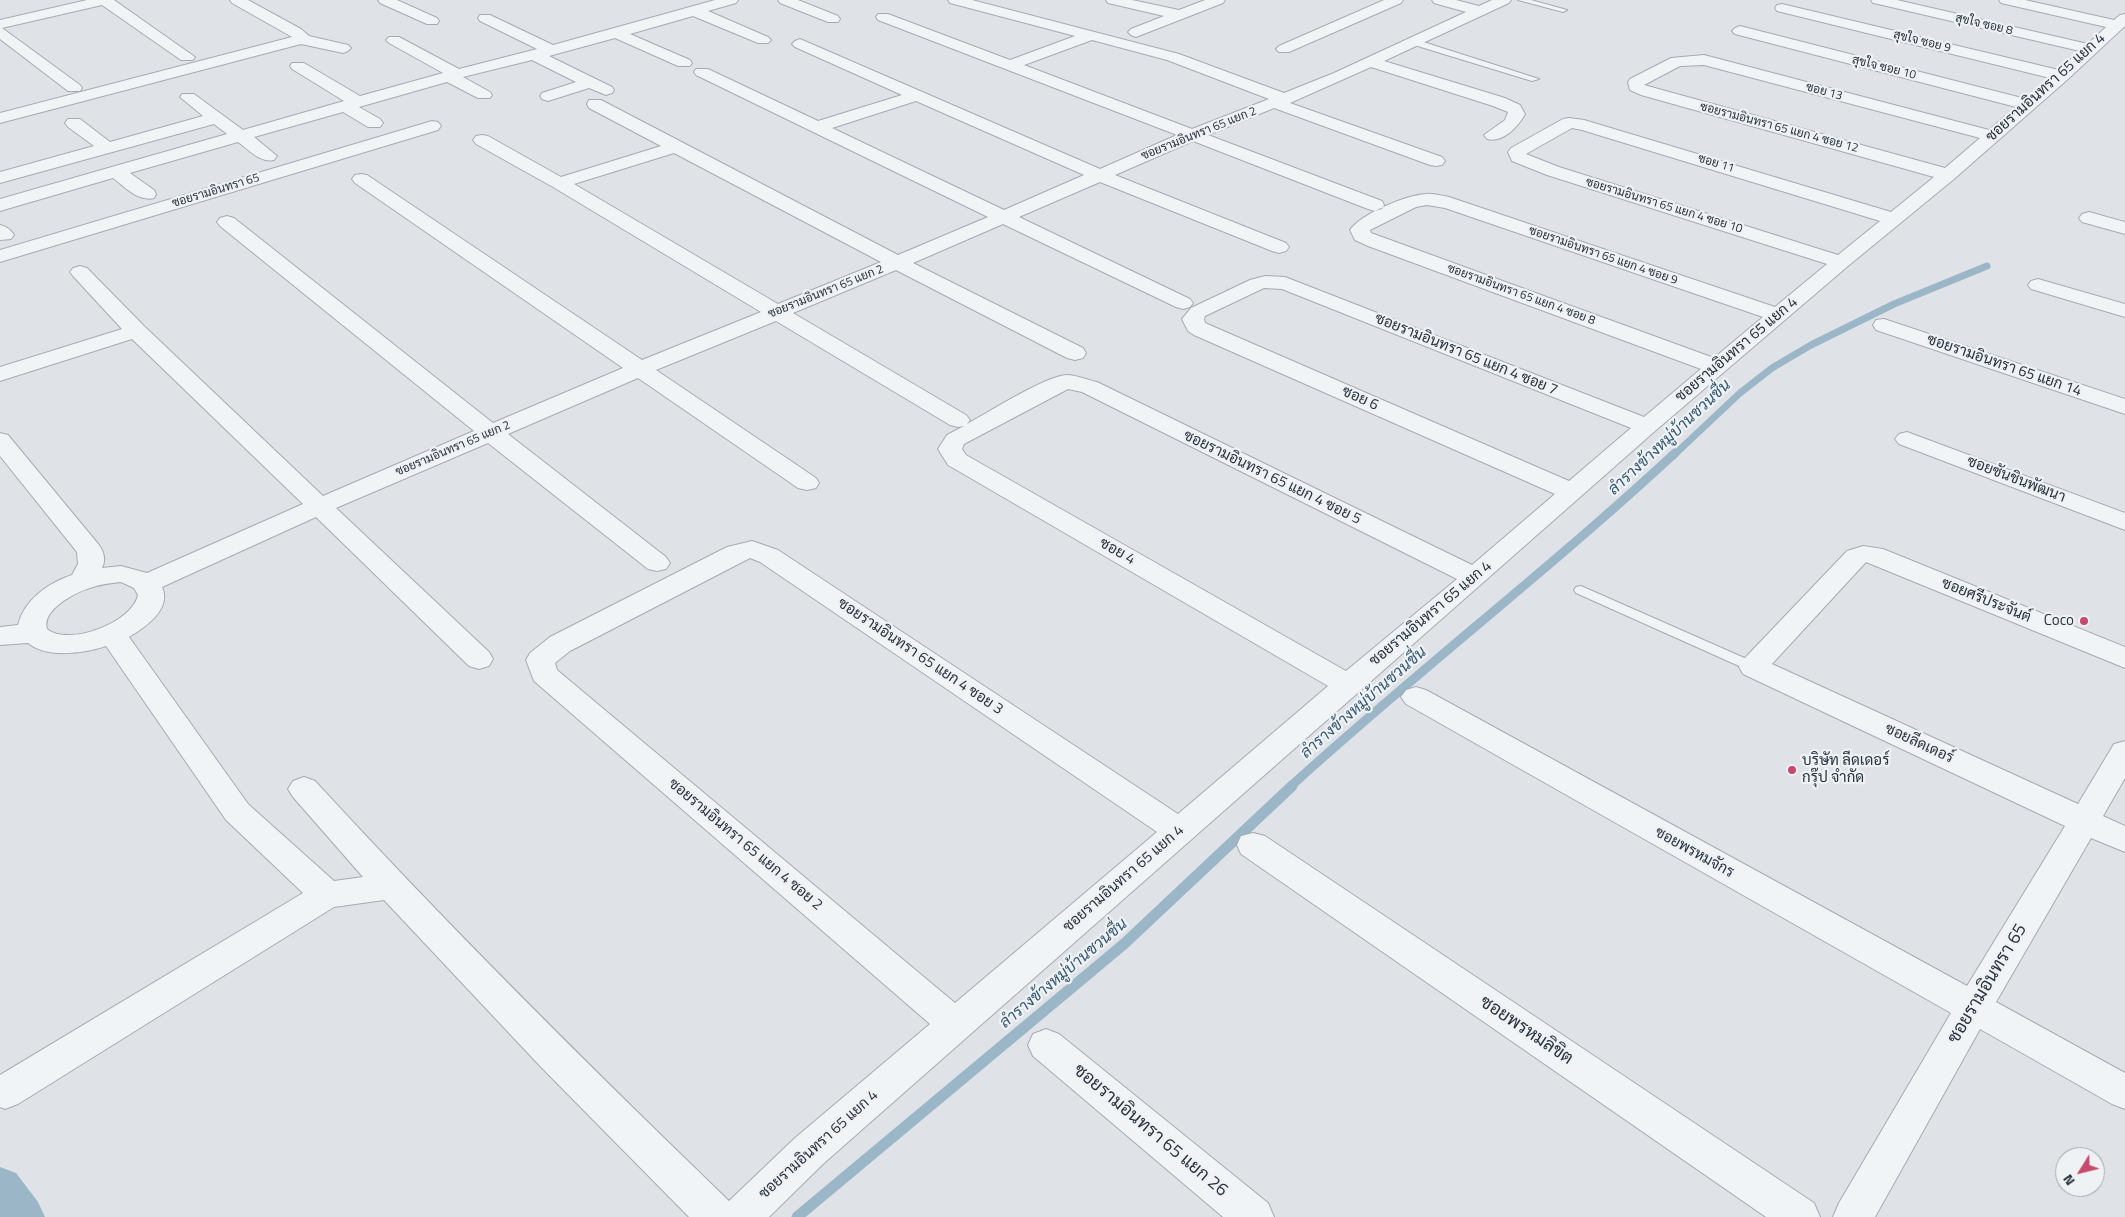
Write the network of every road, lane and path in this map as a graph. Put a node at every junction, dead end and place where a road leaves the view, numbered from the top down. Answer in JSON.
{"nodes":[{"id":1,"x":105,"y":0,"type":"edge"},
{"id":2,"x":237,"y":0,"type":"edge"},
{"id":3,"x":731,"y":0,"type":"edge"},
{"id":4,"x":785,"y":0,"type":"edge"},
{"id":5,"x":955,"y":0,"type":"edge"},
{"id":6,"x":1113,"y":0,"type":"edge"},
{"id":7,"x":1218,"y":0,"type":"edge"},
{"id":8,"x":1396,"y":0,"type":"edge"},
{"id":9,"x":1439,"y":0,"type":"edge"},
{"id":10,"x":1504,"y":0,"type":"edge"},
{"id":11,"x":1522,"y":0,"type":"edge"},
{"id":12,"x":1878,"y":0,"type":"edge"},
{"id":13,"x":2006,"y":0,"type":"edge"},
{"id":14,"x":396,"y":1,"type":"edge"},
{"id":15,"x":1782,"y":8,"type":"dead end"},
{"id":16,"x":1563,"y":10,"type":"dead end"},
{"id":17,"x":694,"y":11,"type":"junction"},
{"id":18,"x":1480,"y":11,"type":"junction"},
{"id":19,"x":1180,"y":15,"type":"junction"},
{"id":20,"x":883,"y":17,"type":"dead end"},
{"id":21,"x":485,"y":18,"type":"dead end"},
{"id":22,"x":833,"y":19,"type":"dead end"},
{"id":23,"x":432,"y":21,"type":"dead end"},
{"id":24,"x":2121,"y":21,"type":"edge"},
{"id":25,"x":0,"y":24,"type":"edge"},
{"id":26,"x":1740,"y":31,"type":"dead end"},
{"id":27,"x":0,"y":32,"type":"edge"},
{"id":28,"x":1136,"y":32,"type":"dead end"},
{"id":29,"x":615,"y":33,"type":"junction"},
{"id":30,"x":1092,"y":35,"type":"junction"},
{"id":31,"x":300,"y":39,"type":"junction"},
{"id":32,"x":394,"y":40,"type":"dead end"},
{"id":33,"x":764,"y":40,"type":"dead end"},
{"id":34,"x":1414,"y":42,"type":"junction"},
{"id":35,"x":800,"y":44,"type":"dead end"},
{"id":36,"x":343,"y":48,"type":"dead end"},
{"id":37,"x":1284,"y":49,"type":"dead end"},
{"id":38,"x":2091,"y":49,"type":"junction"},
{"id":39,"x":550,"y":50,"type":"junction"},
{"id":40,"x":533,"y":54,"type":"junction"},
{"id":41,"x":187,"y":57,"type":"dead end"},
{"id":42,"x":1370,"y":62,"type":"junction"},
{"id":43,"x":684,"y":63,"type":"dead end"},
{"id":44,"x":1011,"y":65,"type":"junction"},
{"id":45,"x":298,"y":66,"type":"dead end"},
{"id":46,"x":1657,"y":71,"type":"joint"},
{"id":47,"x":702,"y":72,"type":"dead end"},
{"id":48,"x":452,"y":75,"type":"junction"},
{"id":49,"x":2062,"y":76,"type":"junction"},
{"id":50,"x":1535,"y":79,"type":"dead end"},
{"id":51,"x":591,"y":82,"type":"junction"},
{"id":52,"x":74,"y":88,"type":"dead end"},
{"id":53,"x":606,"y":90,"type":"dead end"},
{"id":54,"x":484,"y":95,"type":"dead end"},
{"id":55,"x":917,"y":95,"type":"junction"},
{"id":56,"x":188,"y":96,"type":"dead end"},
{"id":57,"x":548,"y":96,"type":"dead end"},
{"id":58,"x":1280,"y":101,"type":"junction"},
{"id":59,"x":351,"y":104,"type":"junction"},
{"id":60,"x":595,"y":104,"type":"dead end"},
{"id":61,"x":2029,"y":105,"type":"junction"},
{"id":62,"x":0,"y":118,"type":"edge"},
{"id":63,"x":216,"y":118,"type":"junction"},
{"id":64,"x":74,"y":122,"type":"dead end"},
{"id":65,"x":374,"y":123,"type":"dead end"},
{"id":66,"x":432,"y":126,"type":"dead end"},
{"id":67,"x":817,"y":127,"type":"junction"},
{"id":68,"x":1193,"y":135,"type":"junction"},
{"id":69,"x":1493,"y":135,"type":"dead end"},
{"id":70,"x":240,"y":136,"type":"junction"},
{"id":71,"x":1992,"y":136,"type":"junction"},
{"id":72,"x":1540,"y":139,"type":"joint"},
{"id":73,"x":482,"y":140,"type":"dead end"},
{"id":74,"x":675,"y":147,"type":"junction"},
{"id":75,"x":107,"y":148,"type":"junction"},
{"id":76,"x":268,"y":156,"type":"dead end"},
{"id":77,"x":1436,"y":161,"type":"dead end"},
{"id":78,"x":116,"y":172,"type":"junction"},
{"id":79,"x":1099,"y":175,"type":"junction"},
{"id":80,"x":1948,"y":175,"type":"junction"},
{"id":81,"x":0,"y":178,"type":"edge"},
{"id":82,"x":361,"y":179,"type":"dead end"},
{"id":83,"x":559,"y":183,"type":"junction"},
{"id":84,"x":147,"y":194,"type":"dead end"},
{"id":85,"x":0,"y":205,"type":"edge"},
{"id":86,"x":1382,"y":209,"type":"junction"},
{"id":87,"x":1004,"y":217,"type":"junction"},
{"id":88,"x":2089,"y":218,"type":"dead end"},
{"id":89,"x":1894,"y":219,"type":"junction"},
{"id":90,"x":227,"y":222,"type":"dead end"},
{"id":91,"x":2125,"y":228,"type":"edge"},
{"id":92,"x":1279,"y":247,"type":"dead end"},
{"id":93,"x":0,"y":256,"type":"edge"},
{"id":94,"x":1841,"y":262,"type":"junction"},
{"id":95,"x":896,"y":263,"type":"junction"},
{"id":96,"x":80,"y":272,"type":"dead end"},
{"id":97,"x":1285,"y":283,"type":"joint"},
{"id":98,"x":2038,"y":285,"type":"dead end"},
{"id":99,"x":1182,"y":303,"type":"dead end"},
{"id":100,"x":775,"y":312,"type":"junction"},
{"id":101,"x":2125,"y":312,"type":"edge"},
{"id":102,"x":1778,"y":316,"type":"junction"},
{"id":103,"x":1884,"y":325,"type":"dead end"},
{"id":104,"x":136,"y":331,"type":"junction"},
{"id":105,"x":1075,"y":353,"type":"dead end"},
{"id":106,"x":1717,"y":367,"type":"junction"},
{"id":107,"x":640,"y":369,"type":"junction"},
{"id":108,"x":0,"y":374,"type":"edge"},
{"id":109,"x":1067,"y":382,"type":"joint"},
{"id":110,"x":2125,"y":407,"type":"edge"},
{"id":111,"x":958,"y":420,"type":"dead end"},
{"id":112,"x":1647,"y":426,"type":"junction"},
{"id":113,"x":490,"y":433,"type":"junction"},
{"id":114,"x":1908,"y":439,"type":"dead end"},
{"id":115,"x":0,"y":440,"type":"edge"},
{"id":116,"x":807,"y":483,"type":"dead end"},
{"id":117,"x":1572,"y":492,"type":"junction"},
{"id":118,"x":318,"y":507,"type":"junction"},
{"id":119,"x":2125,"y":522,"type":"edge"},
{"id":120,"x":657,"y":562,"type":"dead end"},
{"id":121,"x":1475,"y":577,"type":"junction"},
{"id":122,"x":83,"y":580,"type":"junction"},
{"id":123,"x":147,"y":583,"type":"junction"},
{"id":124,"x":1581,"y":590,"type":"dead end"},
{"id":125,"x":33,"y":633,"type":"junction"},
{"id":126,"x":112,"y":634,"type":"junction"},
{"id":127,"x":0,"y":636,"type":"edge"},
{"id":128,"x":2125,"y":658,"type":"edge"},
{"id":129,"x":479,"y":659,"type":"dead end"},
{"id":130,"x":540,"y":660,"type":"joint"},
{"id":131,"x":1753,"y":667,"type":"junction"},
{"id":132,"x":1348,"y":685,"type":"junction"},
{"id":133,"x":1416,"y":697,"type":"dead end"},
{"id":134,"x":2125,"y":752,"type":"edge"},
{"id":135,"x":304,"y":789,"type":"dead end"},
{"id":136,"x":2085,"y":820,"type":"junction"},
{"id":137,"x":1180,"y":831,"type":"junction"},
{"id":138,"x":2125,"y":840,"type":"edge"},
{"id":139,"x":1253,"y":845,"type":"dead end"},
{"id":140,"x":391,"y":886,"type":"junction"},
{"id":141,"x":328,"y":895,"type":"junction"},
{"id":142,"x":1974,"y":1007,"type":"junction"},
{"id":143,"x":956,"y":1025,"type":"junction"},
{"id":144,"x":1046,"y":1045,"type":"dead end"},
{"id":145,"x":5,"y":1092,"type":"dead end"},
{"id":146,"x":2125,"y":1092,"type":"edge"},
{"id":147,"x":717,"y":1217,"type":"edge"},
{"id":148,"x":741,"y":1217,"type":"edge"},
{"id":149,"x":1254,"y":1217,"type":"edge"},
{"id":150,"x":1800,"y":1217,"type":"edge"},
{"id":151,"x":1853,"y":1217,"type":"edge"}],
"edges":[{"from":1,"to":25,"type":"street"},
{"from":1,"to":41,"type":"street"},
{"from":2,"to":31,"type":"street"},
{"from":3,"to":17,"type":"street"},
{"from":4,"to":22,"type":"street"},
{"from":5,"to":30,"type":"street"},
{"from":6,"to":19,"type":"street"},
{"from":7,"to":19,"type":"street"},
{"from":8,"to":37,"type":"street"},
{"from":9,"to":18,"type":"street"},
{"from":10,"to":18,"type":"street","name":"ซอยรามอินทรา 65 แยก 2"},
{"from":11,"to":16,"type":"lane"},
{"from":12,"to":38,"type":"street","name":"สุขใจ ซอย 8"},
{"from":13,"to":24,"type":"street"},
{"from":14,"to":23,"type":"street"},
{"from":15,"to":49,"type":"street","name":"สุขใจ ซอย 9"},
{"from":17,"to":29,"type":"street"},
{"from":17,"to":33,"type":"street"},
{"from":18,"to":34,"type":"street","name":"ซอยรามอินทรา 65 แยก 2"},
{"from":19,"to":28,"type":"street"},
{"from":20,"to":44,"type":"street"},
{"from":21,"to":39,"type":"street"},
{"from":24,"to":38,"type":"street","name":"ซอยรามอินทรา 65 แยก 4"},
{"from":26,"to":61,"type":"street","name":"สุขใจ ซอย 10"},
{"from":27,"to":52,"type":"street"},
{"from":29,"to":39,"type":"street"},
{"from":29,"to":43,"type":"street"},
{"from":30,"to":44,"type":"street"},
{"from":30,"to":58,"type":"street"},
{"from":31,"to":36,"type":"street"},
{"from":31,"to":62,"type":"street"},
{"from":32,"to":48,"type":"street"},
{"from":34,"to":42,"type":"street","name":"ซอยรามอินทรา 65 แยก 2"},
{"from":34,"to":50,"type":"lane"},
{"from":35,"to":55,"type":"street"},
{"from":38,"to":49,"type":"street","name":"ซอยรามอินทรา 65 แยก 4"},
{"from":39,"to":40,"type":"street"},
{"from":40,"to":48,"type":"street"},
{"from":40,"to":51,"type":"street"},
{"from":42,"to":58,"type":"street","name":"ซอยรามอินทรา 65 แยก 2"},
{"from":42,"to":69,"type":"street"},
{"from":44,"to":68,"type":"street"},
{"from":45,"to":59,"type":"street"},
{"from":46,"to":71,"type":"street","name":"ซอย 13"},
{"from":46,"to":80,"type":"street","name":"ซอยรามอินทรา 65 แยก 4 ซอย 12"},
{"from":47,"to":67,"type":"street"},
{"from":48,"to":54,"type":"street"},
{"from":48,"to":59,"type":"street"},
{"from":49,"to":61,"type":"street","name":"ซอยรามอินทรา 65 แยก 4"},
{"from":51,"to":53,"type":"street"},
{"from":51,"to":57,"type":"street"},
{"from":55,"to":67,"type":"street"},
{"from":55,"to":79,"type":"street"},
{"from":56,"to":63,"type":"street"},
{"from":58,"to":68,"type":"street","name":"ซอยรามอินทรา 65 แยก 2"},
{"from":58,"to":77,"type":"street"},
{"from":59,"to":65,"type":"street"},
{"from":59,"to":70,"type":"street"},
{"from":60,"to":74,"type":"street"},
{"from":61,"to":71,"type":"street","name":"ซอยรามอินทรา 65 แยก 4"},
{"from":63,"to":70,"type":"street"},
{"from":63,"to":75,"type":"street"},
{"from":64,"to":75,"type":"street"},
{"from":66,"to":93,"type":"street","name":"ซอยรามอินทรา 65"},
{"from":67,"to":87,"type":"street"},
{"from":68,"to":79,"type":"street","name":"ซอยรามอินทรา 65 แยก 2"},
{"from":68,"to":86,"type":"street"},
{"from":70,"to":76,"type":"street"},
{"from":70,"to":78,"type":"street"},
{"from":71,"to":80,"type":"street","name":"ซอยรามอินทรา 65 แยก 4"},
{"from":72,"to":89,"type":"street","name":"ซอย 11"},
{"from":72,"to":94,"type":"street","name":"ซอยรามอินทรา 65 แยก 4 ซอย 10"},
{"from":73,"to":83,"type":"street"},
{"from":74,"to":83,"type":"street"},
{"from":74,"to":95,"type":"street"},
{"from":75,"to":81,"type":"street"},
{"from":78,"to":84,"type":"street"},
{"from":78,"to":85,"type":"street"},
{"from":79,"to":87,"type":"street","name":"ซอยรามอินทรา 65 แยก 2"},
{"from":79,"to":92,"type":"street"},
{"from":80,"to":89,"type":"street","name":"ซอยรามอินทรา 65 แยก 4"},
{"from":82,"to":107,"type":"street"},
{"from":83,"to":100,"type":"street"},
{"from":86,"to":102,"type":"street","name":"ซอยรามอินทรา 65 แยก 4 ซอย 9"},
{"from":86,"to":106,"type":"street","name":"ซอยรามอินทรา 65 แยก 4 ซอย 8"},
{"from":87,"to":95,"type":"street","name":"ซอยรามอินทรา 65 แยก 2"},
{"from":87,"to":99,"type":"street"},
{"from":88,"to":91,"type":"street"},
{"from":89,"to":94,"type":"street","name":"ซอยรามอินทรา 65 แยก 4"},
{"from":90,"to":113,"type":"street"},
{"from":94,"to":102,"type":"street","name":"ซอยรามอินทรา 65 แยก 4"},
{"from":95,"to":100,"type":"street","name":"ซอยรามอินทรา 65 แยก 2"},
{"from":95,"to":105,"type":"street"},
{"from":96,"to":104,"type":"street"},
{"from":97,"to":112,"type":"street","name":"ซอยรามอินทรา 65 แยก 4 ซอย 7"},
{"from":97,"to":117,"type":"street","name":"ซอย 6"},
{"from":98,"to":101,"type":"street"},
{"from":100,"to":107,"type":"street","name":"ซอยรามอินทรา 65 แยก 2"},
{"from":100,"to":111,"type":"street"},
{"from":102,"to":106,"type":"street","name":"ซอยรามอินทรา 65 แยก 4"},
{"from":103,"to":110,"type":"street","name":"ซอยรามอินทรา 65 แยก 14"},
{"from":104,"to":108,"type":"street"},
{"from":104,"to":118,"type":"street"},
{"from":106,"to":112,"type":"street","name":"ซอยรามอินทรา 65 แยก 4"},
{"from":107,"to":113,"type":"street","name":"ซอยรามอินทรา 65 แยก 2"},
{"from":107,"to":116,"type":"street"},
{"from":109,"to":121,"type":"street","name":"ซอยรามอินทรา 65 แยก 4 ซอย 5"},
{"from":109,"to":132,"type":"street","name":"ซอย 4"},
{"from":112,"to":117,"type":"street","name":"ซอยรามอินทรา 65 แยก 4"},
{"from":113,"to":118,"type":"street","name":"ซอยรามอินทรา 65 แยก 2"},
{"from":113,"to":120,"type":"street"},
{"from":114,"to":119,"type":"street","name":"ซอยซันชินพัฒนา"},
{"from":115,"to":122,"type":"street"},
{"from":117,"to":121,"type":"street","name":"ซอยรามอินทรา 65 แยก 4"},
{"from":118,"to":123,"type":"street","name":"ซอยรามอินทรา 65 แยก 2"},
{"from":118,"to":129,"type":"street"},
{"from":121,"to":132,"type":"street","name":"ซอยรามอินทรา 65 แยก 4"},
{"from":122,"to":123,"type":"street"},
{"from":122,"to":125,"type":"street"},
{"from":123,"to":126,"type":"street"},
{"from":124,"to":131,"type":"lane"},
{"from":125,"to":126,"type":"street"},
{"from":125,"to":127,"type":"street"},
{"from":126,"to":141,"type":"street"},
{"from":128,"to":131,"type":"street","name":"ซอยศรีประจันต์"},
{"from":130,"to":137,"type":"street","name":"ซอยรามอินทรา 65 แยก 4 ซอย 3"},
{"from":130,"to":143,"type":"street","name":"ซอยรามอินทรา 65 แยก 4 ซอย 2"},
{"from":131,"to":136,"type":"street","name":"ซอยลีดเดอร์"},
{"from":132,"to":137,"type":"street","name":"ซอยรามอินทรา 65 แยก 4"},
{"from":133,"to":142,"type":"street","name":"ซอยพรหมจักร"},
{"from":134,"to":136,"type":"street","name":"ซอยรามอินทรา 65"},
{"from":135,"to":140,"type":"street"},
{"from":136,"to":138,"type":"street","name":"ซอยลีดเดอร์"},
{"from":136,"to":142,"type":"street","name":"ซอยรามอินทรา 65"},
{"from":137,"to":143,"type":"street","name":"ซอยรามอินทรา 65 แยก 4"},
{"from":139,"to":150,"type":"street","name":"ซอยพรหมลิขิต"},
{"from":140,"to":141,"type":"street"},
{"from":140,"to":147,"type":"street"},
{"from":141,"to":145,"type":"street"},
{"from":142,"to":146,"type":"street","name":"ซอยพรหมจักร"},
{"from":142,"to":151,"type":"street","name":"ซอยรามอินทรา 65"},
{"from":143,"to":148,"type":"street","name":"ซอยรามอินทรา 65 แยก 4"},
{"from":144,"to":149,"type":"street","name":"ซอยรามอินทรา 65 แยก 26"}]}
